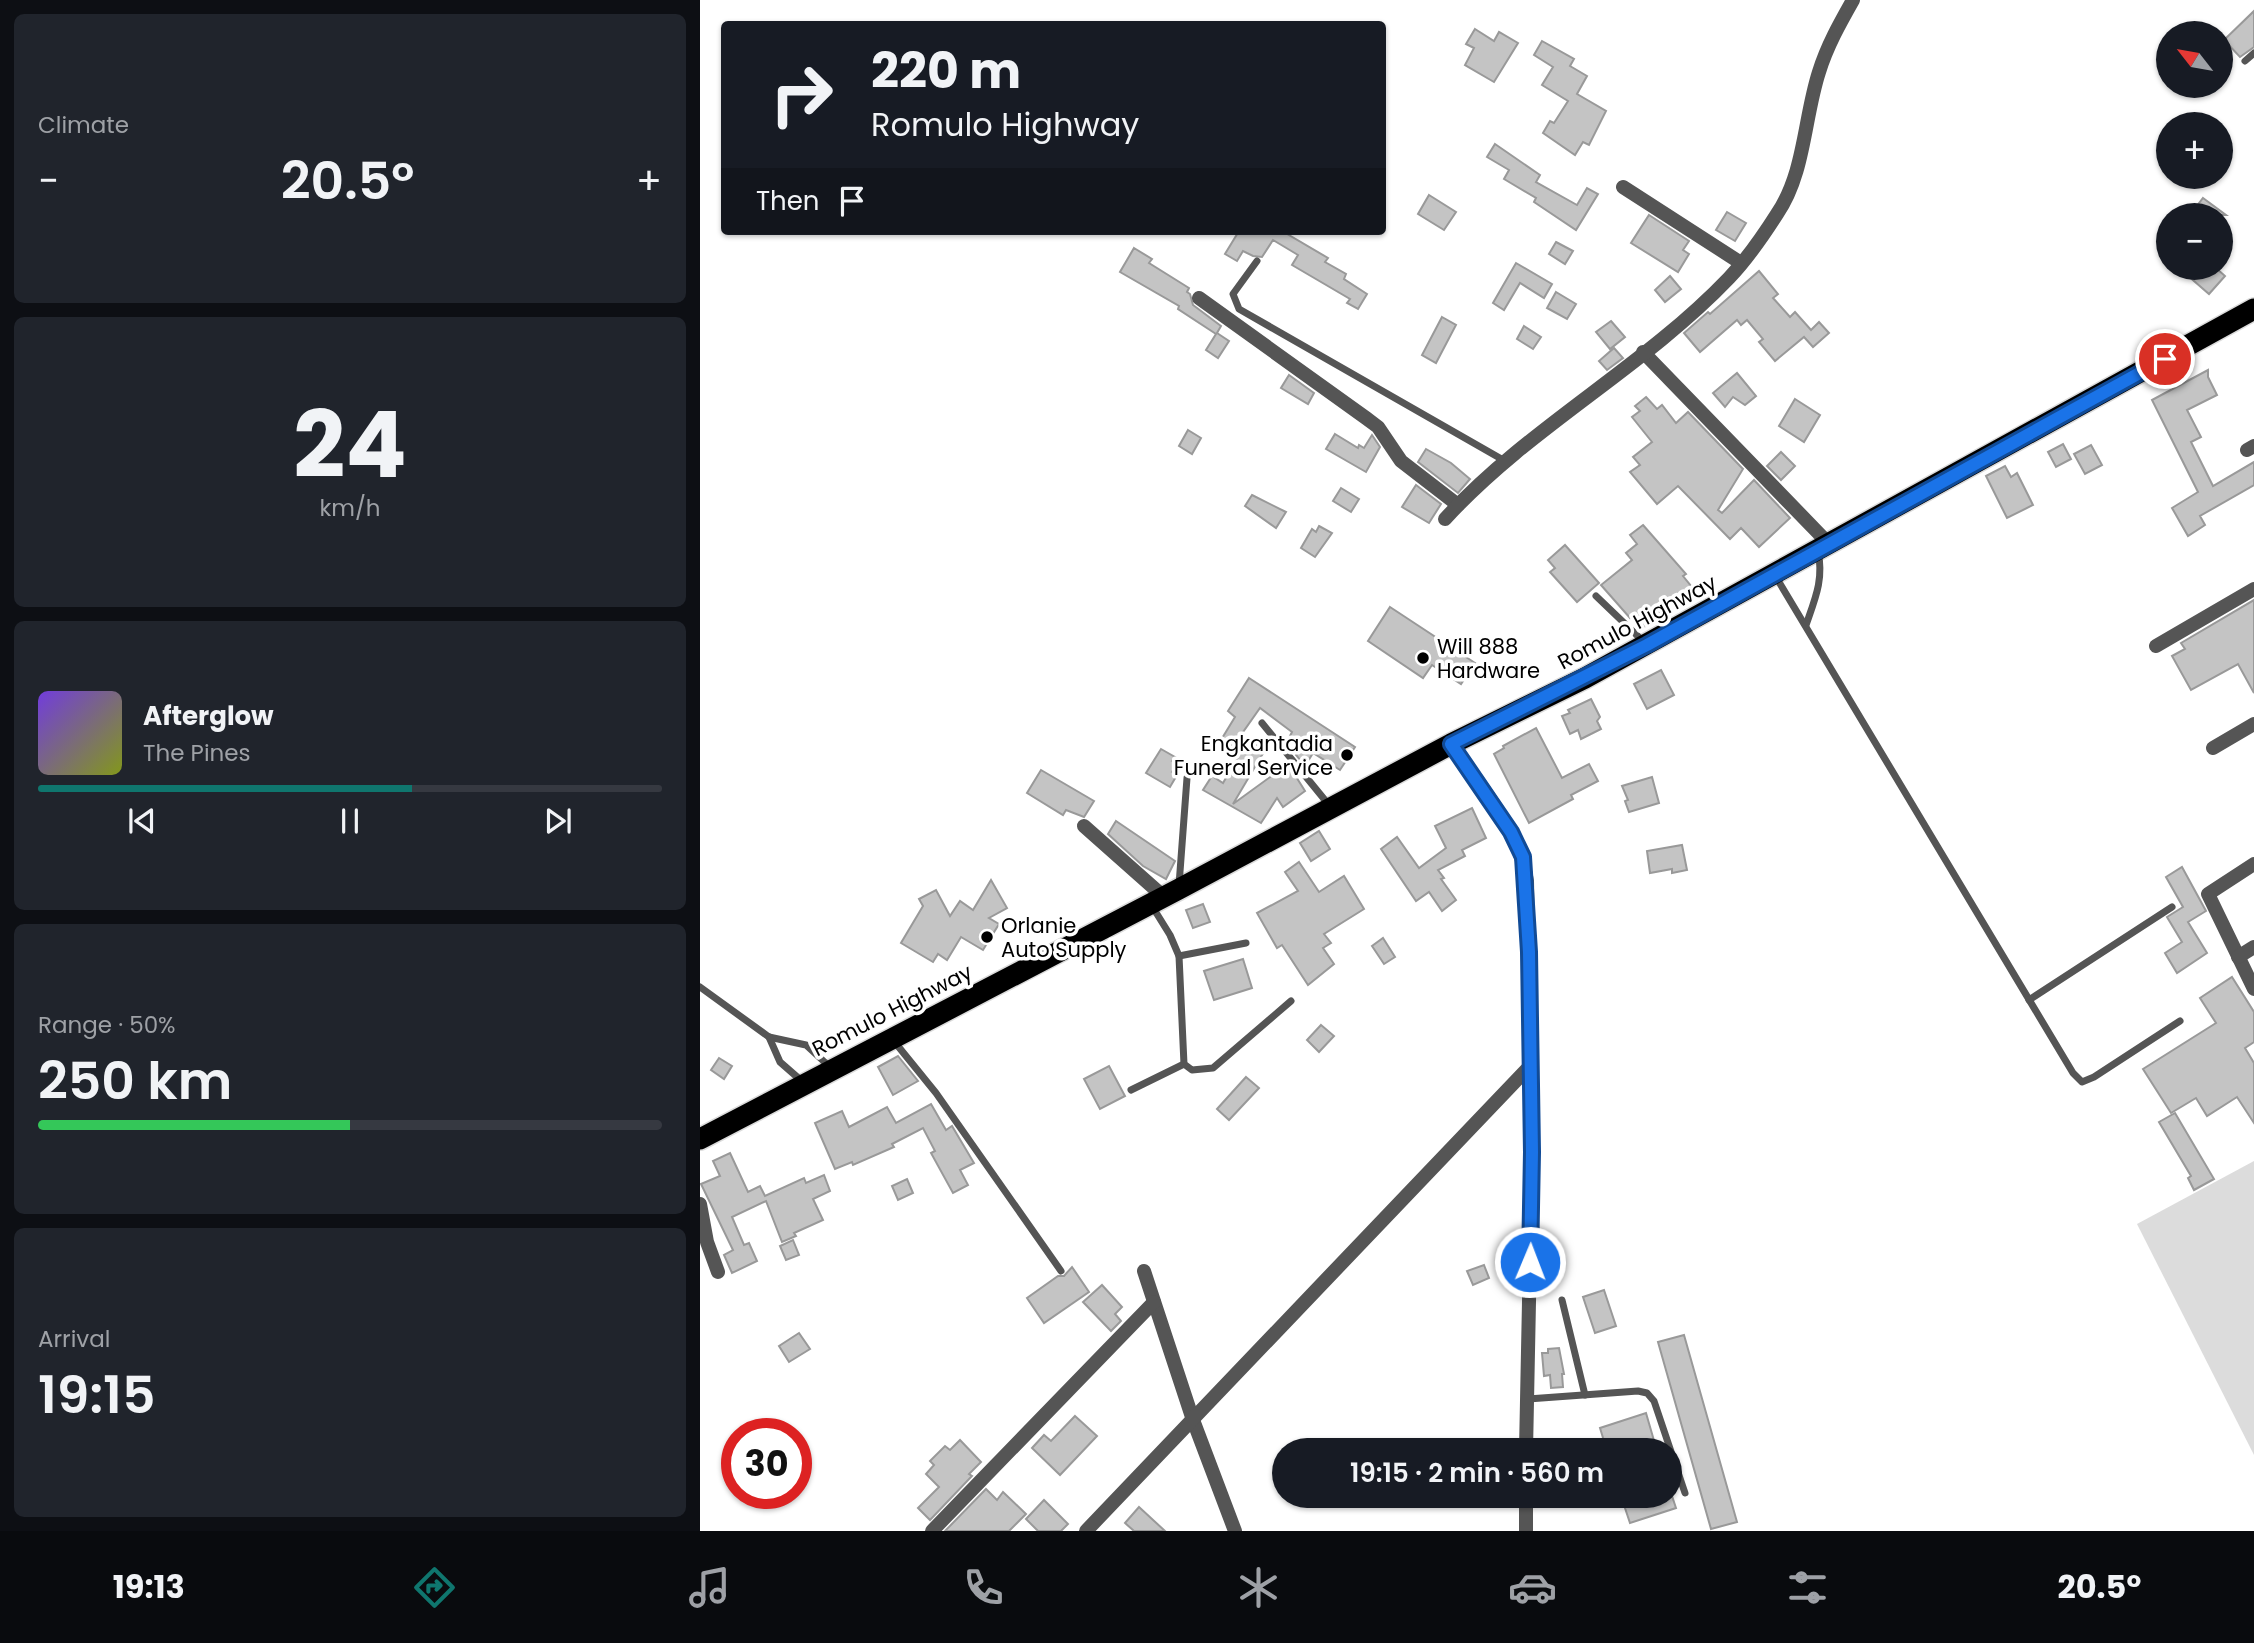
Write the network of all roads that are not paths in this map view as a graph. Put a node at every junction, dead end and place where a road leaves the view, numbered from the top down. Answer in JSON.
{"nodes":[{"id":1,"x":1853,"y":0,"type":"edge"},
{"id":2,"x":2254,"y":53,"type":"edge"},
{"id":3,"x":2245,"y":61,"type":"dead end"},
{"id":4,"x":1623,"y":187,"type":"dead end"},
{"id":5,"x":1257,"y":261,"type":"dead end"},
{"id":6,"x":1741,"y":263,"type":"junction"},
{"id":7,"x":1199,"y":298,"type":"dead end"},
{"id":8,"x":2254,"y":309,"type":"edge"},
{"id":9,"x":1643,"y":352,"type":"junction"},
{"id":10,"x":1506,"y":461,"type":"junction"},
{"id":11,"x":1458,"y":505,"type":"junction"},
{"id":12,"x":1445,"y":519,"type":"dead end"},
{"id":13,"x":1823,"y":547,"type":"junction"},
{"id":14,"x":1775,"y":575,"type":"junction"},
{"id":15,"x":2254,"y":589,"type":"edge"},
{"id":16,"x":1597,"y":596,"type":"dead end"},
{"id":17,"x":1805,"y":625,"type":"junction"},
{"id":18,"x":1647,"y":645,"type":"junction"},
{"id":19,"x":2157,"y":646,"type":"dead end"},
{"id":20,"x":1262,"y":723,"type":"dead end"},
{"id":21,"x":2254,"y":724,"type":"edge"},
{"id":22,"x":1451,"y":744,"type":"junction"},
{"id":23,"x":2213,"y":748,"type":"dead end"},
{"id":24,"x":1187,"y":778,"type":"dead end"},
{"id":25,"x":1331,"y":808,"type":"junction"},
{"id":26,"x":1084,"y":826,"type":"dead end"},
{"id":27,"x":2254,"y":864,"type":"edge"},
{"id":28,"x":1164,"y":897,"type":"junction"},
{"id":29,"x":2172,"y":907,"type":"dead end"},
{"id":30,"x":1246,"y":943,"type":"dead end"},
{"id":31,"x":2254,"y":947,"type":"edge"},
{"id":32,"x":1179,"y":956,"type":"junction"},
{"id":33,"x":2238,"y":957,"type":"junction"},
{"id":34,"x":700,"y":987,"type":"edge"},
{"id":35,"x":2254,"y":989,"type":"edge"},
{"id":36,"x":2029,"y":1000,"type":"junction"},
{"id":37,"x":1290,"y":1001,"type":"dead end"},
{"id":38,"x":2180,"y":1021,"type":"dead end"},
{"id":39,"x":769,"y":1037,"type":"junction"},
{"id":40,"x":892,"y":1038,"type":"junction"},
{"id":41,"x":1184,"y":1064,"type":"junction"},
{"id":42,"x":1530,"y":1066,"type":"junction"},
{"id":43,"x":833,"y":1069,"type":"junction"},
{"id":44,"x":805,"y":1083,"type":"junction"},
{"id":45,"x":1131,"y":1090,"type":"dead end"},
{"id":46,"x":700,"y":1139,"type":"edge"},
{"id":47,"x":700,"y":1204,"type":"edge"},
{"id":48,"x":1060,"y":1271,"type":"dead end"},
{"id":49,"x":1144,"y":1271,"type":"dead end"},
{"id":50,"x":718,"y":1272,"type":"dead end"},
{"id":51,"x":1562,"y":1300,"type":"dead end"},
{"id":52,"x":1154,"y":1302,"type":"junction"},
{"id":53,"x":1585,"y":1395,"type":"junction"},
{"id":54,"x":1527,"y":1399,"type":"junction"},
{"id":55,"x":1193,"y":1420,"type":"junction"},
{"id":56,"x":1526,"y":1438,"type":"edge"},
{"id":57,"x":1685,"y":1493,"type":"dead end"},
{"id":58,"x":1526,"y":1508,"type":"edge"},
{"id":59,"x":932,"y":1531,"type":"edge"},
{"id":60,"x":1086,"y":1531,"type":"edge"},
{"id":61,"x":1235,"y":1531,"type":"edge"},
{"id":62,"x":1525,"y":1531,"type":"edge"}],
"edges":[{"from":1,"to":6,"type":"street"},
{"from":2,"to":3,"type":"lane"},
{"from":4,"to":6,"type":"street"},
{"from":5,"to":10,"type":"lane"},
{"from":6,"to":9,"type":"street"},
{"from":7,"to":11,"type":"street"},
{"from":8,"to":13,"type":"highway","name":"Romulo Highway"},
{"from":9,"to":10,"type":"street"},
{"from":9,"to":13,"type":"street"},
{"from":10,"to":11,"type":"street"},
{"from":11,"to":12,"type":"street"},
{"from":13,"to":14,"type":"highway","name":"Romulo Highway"},
{"from":13,"to":17,"type":"lane"},
{"from":14,"to":17,"type":"lane"},
{"from":14,"to":18,"type":"highway","name":"Romulo Highway"},
{"from":15,"to":19,"type":"street"},
{"from":16,"to":18,"type":"lane"},
{"from":17,"to":36,"type":"lane"},
{"from":18,"to":22,"type":"highway","name":"Romulo Highway"},
{"from":20,"to":25,"type":"lane"},
{"from":21,"to":23,"type":"street"},
{"from":22,"to":25,"type":"highway","name":"Romulo Highway"},
{"from":22,"to":42,"type":"street"},
{"from":24,"to":28,"type":"lane"},
{"from":25,"to":28,"type":"highway","name":"Romulo Highway"},
{"from":26,"to":28,"type":"street"},
{"from":27,"to":33,"type":"street"},
{"from":28,"to":32,"type":"lane"},
{"from":28,"to":40,"type":"highway","name":"Romulo Highway"},
{"from":29,"to":36,"type":"lane"},
{"from":30,"to":32,"type":"lane"},
{"from":31,"to":33,"type":"street"},
{"from":32,"to":41,"type":"lane"},
{"from":33,"to":35,"type":"street"},
{"from":34,"to":39,"type":"lane"},
{"from":36,"to":38,"type":"lane"},
{"from":37,"to":41,"type":"lane"},
{"from":39,"to":43,"type":"lane"},
{"from":39,"to":44,"type":"lane"},
{"from":40,"to":43,"type":"highway","name":"Romulo Highway"},
{"from":40,"to":48,"type":"lane"},
{"from":41,"to":45,"type":"lane"},
{"from":42,"to":54,"type":"street"},
{"from":42,"to":55,"type":"street"},
{"from":43,"to":44,"type":"highway","name":"Romulo Highway"},
{"from":44,"to":46,"type":"highway","name":"Romulo Highway"},
{"from":47,"to":50,"type":"street"},
{"from":49,"to":52,"type":"street"},
{"from":51,"to":53,"type":"lane"},
{"from":52,"to":55,"type":"street"},
{"from":52,"to":59,"type":"street"},
{"from":53,"to":54,"type":"lane"},
{"from":53,"to":57,"type":"lane"},
{"from":54,"to":56,"type":"street"},
{"from":55,"to":60,"type":"street"},
{"from":55,"to":61,"type":"street"},
{"from":58,"to":62,"type":"street"}]}
